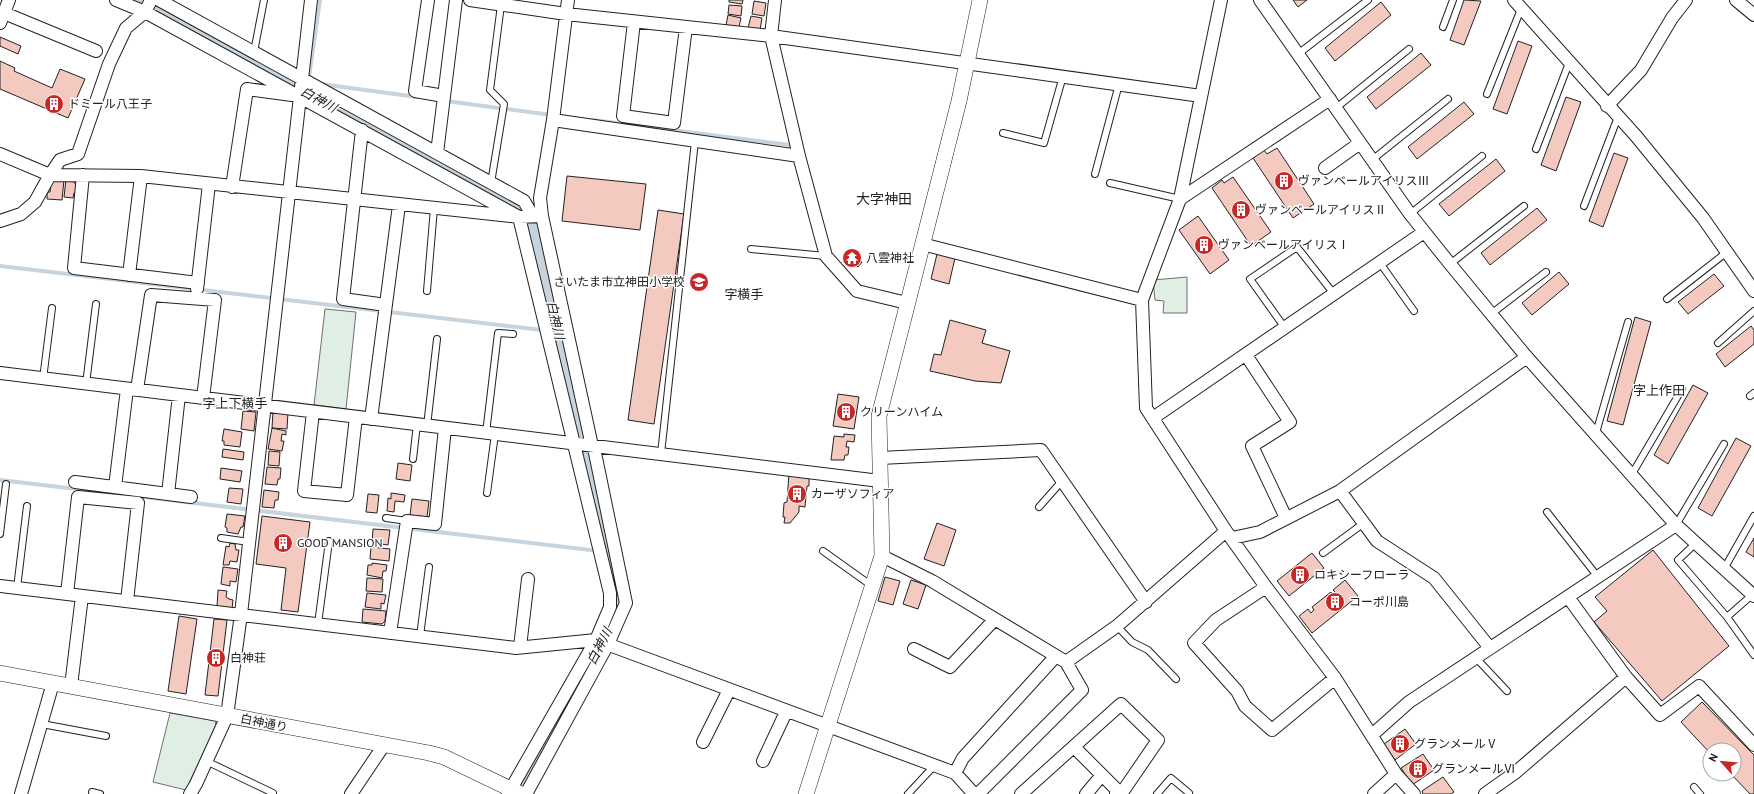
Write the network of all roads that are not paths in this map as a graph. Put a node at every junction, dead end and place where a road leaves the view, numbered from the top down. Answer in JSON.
{"nodes":[{"id":1,"x":9,"y":0,"type":"edge"},
{"id":2,"x":116,"y":0,"type":"edge"},
{"id":3,"x":151,"y":0,"type":"edge"},
{"id":4,"x":159,"y":0,"type":"edge"},
{"id":5,"x":264,"y":0,"type":"edge"},
{"id":6,"x":311,"y":0,"type":"edge"},
{"id":7,"x":428,"y":0,"type":"edge"},
{"id":8,"x":456,"y":0,"type":"edge"},
{"id":9,"x":470,"y":0,"type":"edge"},
{"id":10,"x":568,"y":0,"type":"edge"},
{"id":11,"x":775,"y":0,"type":"edge"},
{"id":12,"x":980,"y":0,"type":"edge"},
{"id":13,"x":1221,"y":0,"type":"edge"},
{"id":14,"x":1368,"y":0,"type":"edge"},
{"id":15,"x":1453,"y":0,"type":"edge"},
{"id":16,"x":1686,"y":0,"type":"edge"},
{"id":17,"x":1736,"y":0,"type":"edge"},
{"id":18,"x":1263,"y":1,"type":"edge"},
{"id":19,"x":177,"y":3,"type":"edge"},
{"id":20,"x":506,"y":3,"type":"edge"},
{"id":21,"x":1517,"y":5,"type":"edge"},
{"id":22,"x":145,"y":12,"type":"junction"},
{"id":23,"x":566,"y":14,"type":"junction"},
{"id":24,"x":1754,"y":15,"type":"edge"},
{"id":25,"x":2,"y":18,"type":"edge"},
{"id":26,"x":634,"y":22,"type":"junction"},
{"id":27,"x":686,"y":27,"type":"junction"},
{"id":28,"x":1443,"y":27,"type":"dead end"},
{"id":29,"x":771,"y":36,"type":"junction"},
{"id":30,"x":1409,"y":49,"type":"dead end"},
{"id":31,"x":96,"y":51,"type":"dead end"},
{"id":32,"x":254,"y":52,"type":"junction"},
{"id":33,"x":1298,"y":54,"type":"junction"},
{"id":34,"x":1569,"y":63,"type":"junction"},
{"id":35,"x":967,"y":64,"type":"junction"},
{"id":36,"x":1063,"y":76,"type":"junction"},
{"id":37,"x":302,"y":79,"type":"junction"},
{"id":38,"x":1119,"y":84,"type":"junction"},
{"id":39,"x":1486,"y":94,"type":"dead end"},
{"id":40,"x":300,"y":96,"type":"junction"},
{"id":41,"x":444,"y":96,"type":"junction"},
{"id":42,"x":1201,"y":96,"type":"junction"},
{"id":43,"x":1448,"y":99,"type":"dead end"},
{"id":44,"x":1333,"y":103,"type":"junction"},
{"id":45,"x":1607,"y":106,"type":"junction"},
{"id":46,"x":1619,"y":119,"type":"junction"},
{"id":47,"x":553,"y":120,"type":"junction"},
{"id":48,"x":362,"y":130,"type":"junction"},
{"id":49,"x":1003,"y":133,"type":"dead end"},
{"id":50,"x":695,"y":141,"type":"junction"},
{"id":51,"x":1360,"y":143,"type":"junction"},
{"id":52,"x":1536,"y":149,"type":"dead end"},
{"id":53,"x":0,"y":154,"type":"edge"},
{"id":54,"x":437,"y":154,"type":"junction"},
{"id":55,"x":799,"y":156,"type":"junction"},
{"id":56,"x":1482,"y":156,"type":"dead end"},
{"id":57,"x":1372,"y":160,"type":"junction"},
{"id":58,"x":1325,"y":168,"type":"dead end"},
{"id":59,"x":1095,"y":174,"type":"dead end"},
{"id":60,"x":50,"y":175,"type":"junction"},
{"id":61,"x":83,"y":175,"type":"junction"},
{"id":62,"x":141,"y":176,"type":"junction"},
{"id":63,"x":491,"y":183,"type":"junction"},
{"id":64,"x":1110,"y":183,"type":"dead end"},
{"id":65,"x":209,"y":184,"type":"junction"},
{"id":66,"x":232,"y":187,"type":"junction"},
{"id":67,"x":289,"y":193,"type":"junction"},
{"id":68,"x":1180,"y":199,"type":"junction"},
{"id":69,"x":354,"y":200,"type":"junction"},
{"id":70,"x":399,"y":205,"type":"junction"},
{"id":71,"x":1524,"y":206,"type":"dead end"},
{"id":72,"x":1584,"y":206,"type":"dead end"},
{"id":73,"x":434,"y":208,"type":"junction"},
{"id":74,"x":1410,"y":214,"type":"junction"},
{"id":75,"x":537,"y":216,"type":"junction"},
{"id":76,"x":519,"y":217,"type":"junction"},
{"id":77,"x":0,"y":221,"type":"edge"},
{"id":78,"x":1424,"y":232,"type":"junction"},
{"id":79,"x":922,"y":244,"type":"junction"},
{"id":80,"x":751,"y":249,"type":"dead end"},
{"id":81,"x":1726,"y":252,"type":"junction"},
{"id":82,"x":826,"y":256,"type":"junction"},
{"id":83,"x":1380,"y":263,"type":"junction"},
{"id":84,"x":1450,"y":264,"type":"junction"},
{"id":85,"x":1546,"y":272,"type":"dead end"},
{"id":86,"x":129,"y":275,"type":"junction"},
{"id":87,"x":198,"y":283,"type":"junction"},
{"id":88,"x":427,"y":291,"type":"dead end"},
{"id":89,"x":1754,"y":291,"type":"edge"},
{"id":90,"x":1334,"y":294,"type":"junction"},
{"id":91,"x":196,"y":299,"type":"junction"},
{"id":92,"x":1666,"y":299,"type":"dead end"},
{"id":93,"x":1142,"y":300,"type":"junction"},
{"id":94,"x":907,"y":303,"type":"junction"},
{"id":95,"x":96,"y":304,"type":"dead end"},
{"id":96,"x":386,"y":305,"type":"junction"},
{"id":97,"x":52,"y":308,"type":"dead end"},
{"id":98,"x":1414,"y":311,"type":"dead end"},
{"id":99,"x":1754,"y":311,"type":"edge"},
{"id":100,"x":1492,"y":314,"type":"junction"},
{"id":101,"x":1628,"y":322,"type":"dead end"},
{"id":102,"x":1285,"y":328,"type":"junction"},
{"id":103,"x":514,"y":334,"type":"dead end"},
{"id":104,"x":437,"y":339,"type":"dead end"},
{"id":105,"x":1718,"y":343,"type":"dead end"},
{"id":106,"x":1246,"y":354,"type":"junction"},
{"id":107,"x":1528,"y":357,"type":"junction"},
{"id":108,"x":0,"y":373,"type":"edge"},
{"id":109,"x":43,"y":379,"type":"junction"},
{"id":110,"x":86,"y":384,"type":"junction"},
{"id":111,"x":1682,"y":389,"type":"dead end"},
{"id":112,"x":132,"y":390,"type":"junction"},
{"id":113,"x":179,"y":395,"type":"junction"},
{"id":114,"x":203,"y":398,"type":"junction"},
{"id":115,"x":265,"y":406,"type":"junction"},
{"id":116,"x":313,"y":412,"type":"junction"},
{"id":117,"x":356,"y":417,"type":"junction"},
{"id":118,"x":1153,"y":418,"type":"junction"},
{"id":119,"x":371,"y":419,"type":"junction"},
{"id":120,"x":422,"y":425,"type":"junction"},
{"id":121,"x":445,"y":428,"type":"junction"},
{"id":122,"x":490,"y":433,"type":"junction"},
{"id":123,"x":1596,"y":433,"type":"junction"},
{"id":124,"x":573,"y":443,"type":"junction"},
{"id":125,"x":1724,"y":444,"type":"dead end"},
{"id":126,"x":592,"y":446,"type":"junction"},
{"id":127,"x":660,"y":454,"type":"junction"},
{"id":128,"x":880,"y":458,"type":"junction"},
{"id":129,"x":413,"y":459,"type":"dead end"},
{"id":130,"x":1632,"y":474,"type":"junction"},
{"id":131,"x":880,"y":481,"type":"junction"},
{"id":132,"x":1062,"y":481,"type":"junction"},
{"id":133,"x":75,"y":482,"type":"dead end"},
{"id":134,"x":6,"y":484,"type":"dead end"},
{"id":135,"x":100,"y":485,"type":"junction"},
{"id":136,"x":115,"y":487,"type":"junction"},
{"id":137,"x":1340,"y":491,"type":"junction"},
{"id":138,"x":486,"y":493,"type":"dead end"},
{"id":139,"x":168,"y":494,"type":"junction"},
{"id":140,"x":191,"y":497,"type":"dead end"},
{"id":141,"x":99,"y":499,"type":"junction"},
{"id":142,"x":26,"y":506,"type":"dead end"},
{"id":143,"x":1039,"y":507,"type":"dead end"},
{"id":144,"x":1548,"y":512,"type":"dead end"},
{"id":145,"x":1754,"y":516,"type":"edge"},
{"id":146,"x":386,"y":518,"type":"dead end"},
{"id":147,"x":1286,"y":518,"type":"junction"},
{"id":148,"x":407,"y":521,"type":"junction"},
{"id":149,"x":1364,"y":523,"type":"junction"},
{"id":150,"x":1676,"y":525,"type":"junction"},
{"id":151,"x":0,"y":534,"type":"edge"},
{"id":152,"x":1229,"y":535,"type":"junction"},
{"id":153,"x":221,"y":538,"type":"dead end"},
{"id":154,"x":329,"y":541,"type":"dead end"},
{"id":155,"x":249,"y":542,"type":"junction"},
{"id":156,"x":1696,"y":543,"type":"junction"},
{"id":157,"x":823,"y":551,"type":"dead end"},
{"id":158,"x":1323,"y":553,"type":"dead end"},
{"id":159,"x":882,"y":556,"type":"junction"},
{"id":160,"x":429,"y":567,"type":"dead end"},
{"id":161,"x":1724,"y":569,"type":"junction"},
{"id":162,"x":1598,"y":577,"type":"junction"},
{"id":163,"x":528,"y":579,"type":"dead end"},
{"id":164,"x":0,"y":586,"type":"edge"},
{"id":165,"x":873,"y":587,"type":"junction"},
{"id":166,"x":1266,"y":587,"type":"junction"},
{"id":167,"x":17,"y":588,"type":"junction"},
{"id":168,"x":67,"y":594,"type":"junction"},
{"id":169,"x":82,"y":596,"type":"junction"},
{"id":170,"x":1753,"y":596,"type":"edge"},
{"id":171,"x":1568,"y":597,"type":"junction"},
{"id":172,"x":127,"y":601,"type":"junction"},
{"id":173,"x":1146,"y":602,"type":"junction"},
{"id":174,"x":241,"y":614,"type":"junction"},
{"id":175,"x":1727,"y":617,"type":"junction"},
{"id":176,"x":995,"y":619,"type":"junction"},
{"id":177,"x":318,"y":624,"type":"junction"},
{"id":178,"x":1118,"y":626,"type":"junction"},
{"id":179,"x":390,"y":632,"type":"junction"},
{"id":180,"x":420,"y":636,"type":"junction"},
{"id":181,"x":602,"y":642,"type":"junction"},
{"id":182,"x":520,"y":647,"type":"junction"},
{"id":183,"x":1490,"y":648,"type":"junction"},
{"id":184,"x":914,"y":650,"type":"dead end"},
{"id":185,"x":1754,"y":655,"type":"edge"},
{"id":186,"x":1056,"y":656,"type":"junction"},
{"id":187,"x":1476,"y":658,"type":"junction"},
{"id":188,"x":1066,"y":662,"type":"junction"},
{"id":189,"x":0,"y":673,"type":"edge"},
{"id":190,"x":1626,"y":677,"type":"junction"},
{"id":191,"x":1335,"y":678,"type":"junction"},
{"id":192,"x":1176,"y":679,"type":"dead end"},
{"id":193,"x":53,"y":683,"type":"junction"},
{"id":194,"x":71,"y":686,"type":"junction"},
{"id":195,"x":729,"y":690,"type":"junction"},
{"id":196,"x":1507,"y":691,"type":"dead end"},
{"id":197,"x":786,"y":712,"type":"junction"},
{"id":198,"x":227,"y":716,"type":"junction"},
{"id":199,"x":42,"y":724,"type":"junction"},
{"id":200,"x":827,"y":727,"type":"junction"},
{"id":201,"x":1372,"y":735,"type":"junction"},
{"id":202,"x":106,"y":736,"type":"dead end"},
{"id":203,"x":703,"y":742,"type":"dead end"},
{"id":204,"x":384,"y":745,"type":"junction"},
{"id":205,"x":1754,"y":745,"type":"edge"},
{"id":206,"x":1074,"y":747,"type":"junction"},
{"id":207,"x":206,"y":761,"type":"junction"},
{"id":208,"x":763,"y":761,"type":"dead end"},
{"id":209,"x":934,"y":766,"type":"junction"},
{"id":210,"x":955,"y":773,"type":"junction"},
{"id":211,"x":1396,"y":774,"type":"junction"},
{"id":212,"x":1102,"y":775,"type":"junction"},
{"id":213,"x":1694,"y":787,"type":"dead end"},
{"id":214,"x":92,"y":792,"type":"dead end"},
{"id":215,"x":516,"y":792,"type":"edge"},
{"id":216,"x":273,"y":793,"type":"dead end"},
{"id":217,"x":1188,"y":793,"type":"dead end"},
{"id":218,"x":22,"y":794,"type":"edge"},
{"id":219,"x":100,"y":794,"type":"edge"},
{"id":220,"x":190,"y":794,"type":"edge"},
{"id":221,"x":351,"y":794,"type":"edge"},
{"id":222,"x":806,"y":794,"type":"edge"},
{"id":223,"x":908,"y":794,"type":"edge"},
{"id":224,"x":974,"y":794,"type":"edge"},
{"id":225,"x":978,"y":794,"type":"edge"},
{"id":226,"x":1021,"y":794,"type":"edge"},
{"id":227,"x":1086,"y":794,"type":"edge"},
{"id":228,"x":1116,"y":794,"type":"edge"},
{"id":229,"x":1121,"y":794,"type":"edge"},
{"id":230,"x":1156,"y":794,"type":"edge"},
{"id":231,"x":1374,"y":794,"type":"edge"},
{"id":232,"x":1414,"y":794,"type":"edge"},
{"id":233,"x":1485,"y":794,"type":"edge"},
{"id":234,"x":1700,"y":794,"type":"edge"}],
"edges":[{"from":1,"to":25,"type":"street"},
{"from":2,"to":22,"type":"street"},
{"from":3,"to":22,"type":"street"},
{"from":4,"to":19,"type":"street"},
{"from":5,"to":32,"type":"lane"},
{"from":6,"to":37,"type":"street"},
{"from":7,"to":41,"type":"street"},
{"from":8,"to":41,"type":"street"},
{"from":9,"to":20,"type":"street"},
{"from":10,"to":23,"type":"street"},
{"from":11,"to":29,"type":"street"},
{"from":12,"to":35,"type":"street"},
{"from":13,"to":42,"type":"street"},
{"from":14,"to":33,"type":"lane"},
{"from":15,"to":28,"type":"lane"},
{"from":16,"to":45,"type":"street"},
{"from":17,"to":24,"type":"street"},
{"from":18,"to":33,"type":"street"},
{"from":19,"to":32,"type":"street"},
{"from":20,"to":23,"type":"street"},
{"from":20,"to":63,"type":"lane"},
{"from":21,"to":34,"type":"street"},
{"from":21,"to":39,"type":"lane"},
{"from":22,"to":40,"type":"street"},
{"from":22,"to":60,"type":"street"},
{"from":23,"to":26,"type":"street"},
{"from":23,"to":47,"type":"street"},
{"from":25,"to":31,"type":"street"},
{"from":26,"to":27,"type":"street"},
{"from":26,"to":27,"type":"street"},
{"from":27,"to":29,"type":"street"},
{"from":29,"to":35,"type":"street"},
{"from":29,"to":55,"type":"street"},
{"from":30,"to":44,"type":"lane"},
{"from":32,"to":37,"type":"street"},
{"from":33,"to":44,"type":"street"},
{"from":34,"to":45,"type":"street"},
{"from":34,"to":52,"type":"lane"},
{"from":35,"to":36,"type":"street"},
{"from":35,"to":79,"type":"street"},
{"from":36,"to":38,"type":"street"},
{"from":36,"to":49,"type":"lane"},
{"from":37,"to":40,"type":"street"},
{"from":37,"to":54,"type":"street"},
{"from":38,"to":42,"type":"street"},
{"from":38,"to":59,"type":"lane"},
{"from":40,"to":48,"type":"street"},
{"from":40,"to":66,"type":"street"},
{"from":40,"to":67,"type":"street"},
{"from":41,"to":54,"type":"street"},
{"from":42,"to":68,"type":"street"},
{"from":43,"to":57,"type":"lane"},
{"from":44,"to":51,"type":"street"},
{"from":44,"to":68,"type":"street"},
{"from":45,"to":46,"type":"street"},
{"from":46,"to":72,"type":"lane"},
{"from":46,"to":81,"type":"street"},
{"from":47,"to":50,"type":"street"},
{"from":47,"to":75,"type":"street"},
{"from":48,"to":69,"type":"street"},
{"from":48,"to":76,"type":"street"},
{"from":50,"to":55,"type":"street"},
{"from":50,"to":127,"type":"lane"},
{"from":51,"to":57,"type":"street"},
{"from":51,"to":58,"type":"street"},
{"from":53,"to":60,"type":"street"},
{"from":54,"to":63,"type":"street"},
{"from":55,"to":82,"type":"street"},
{"from":56,"to":74,"type":"lane"},
{"from":57,"to":74,"type":"street"},
{"from":60,"to":61,"type":"street"},
{"from":60,"to":77,"type":"street"},
{"from":61,"to":62,"type":"street"},
{"from":61,"to":86,"type":"street"},
{"from":62,"to":65,"type":"street"},
{"from":62,"to":86,"type":"street"},
{"from":63,"to":75,"type":"street"},
{"from":64,"to":68,"type":"lane"},
{"from":65,"to":66,"type":"street"},
{"from":65,"to":87,"type":"street"},
{"from":66,"to":67,"type":"street"},
{"from":67,"to":69,"type":"street"},
{"from":67,"to":115,"type":"street"},
{"from":68,"to":93,"type":"street"},
{"from":69,"to":70,"type":"street"},
{"from":69,"to":96,"type":"street"},
{"from":70,"to":73,"type":"street"},
{"from":70,"to":96,"type":"street"},
{"from":71,"to":84,"type":"lane"},
{"from":73,"to":76,"type":"street"},
{"from":73,"to":88,"type":"lane"},
{"from":74,"to":78,"type":"street"},
{"from":75,"to":76,"type":"street"},
{"from":75,"to":126,"type":"street"},
{"from":76,"to":124,"type":"street"},
{"from":78,"to":83,"type":"street"},
{"from":78,"to":84,"type":"street"},
{"from":79,"to":93,"type":"street"},
{"from":79,"to":94,"type":"street"},
{"from":80,"to":82,"type":"lane"},
{"from":81,"to":89,"type":"street"},
{"from":81,"to":92,"type":"lane"},
{"from":82,"to":94,"type":"street"},
{"from":83,"to":90,"type":"street"},
{"from":83,"to":98,"type":"lane"},
{"from":84,"to":100,"type":"street"},
{"from":85,"to":100,"type":"lane"},
{"from":86,"to":87,"type":"street"},
{"from":87,"to":91,"type":"street"},
{"from":90,"to":102,"type":"street"},
{"from":90,"to":102,"type":"lane"},
{"from":91,"to":112,"type":"street"},
{"from":91,"to":114,"type":"street"},
{"from":93,"to":118,"type":"street"},
{"from":94,"to":128,"type":"street"},
{"from":95,"to":110,"type":"lane"},
{"from":96,"to":119,"type":"street"},
{"from":97,"to":109,"type":"lane"},
{"from":99,"to":105,"type":"lane"},
{"from":100,"to":107,"type":"street"},
{"from":101,"to":123,"type":"lane"},
{"from":102,"to":106,"type":"street"},
{"from":103,"to":122,"type":"lane"},
{"from":104,"to":120,"type":"lane"},
{"from":106,"to":118,"type":"street"},
{"from":106,"to":147,"type":"street"},
{"from":107,"to":123,"type":"street"},
{"from":107,"to":137,"type":"street"},
{"from":108,"to":109,"type":"street"},
{"from":109,"to":110,"type":"street"},
{"from":110,"to":112,"type":"street"},
{"from":111,"to":130,"type":"lane"},
{"from":112,"to":113,"type":"street"},
{"from":112,"to":136,"type":"street"},
{"from":113,"to":114,"type":"street"},
{"from":113,"to":139,"type":"street"},
{"from":114,"to":115,"type":"street"},
{"from":115,"to":116,"type":"street"},
{"from":115,"to":155,"type":"street"},
{"from":116,"to":117,"type":"street"},
{"from":116,"to":117,"type":"street"},
{"from":117,"to":119,"type":"street"},
{"from":118,"to":152,"type":"street"},
{"from":119,"to":120,"type":"street"},
{"from":120,"to":121,"type":"street"},
{"from":120,"to":129,"type":"lane"},
{"from":121,"to":122,"type":"street"},
{"from":121,"to":148,"type":"street"},
{"from":122,"to":124,"type":"street"},
{"from":122,"to":138,"type":"lane"},
{"from":123,"to":130,"type":"street"},
{"from":124,"to":126,"type":"street"},
{"from":124,"to":181,"type":"street"},
{"from":125,"to":150,"type":"lane"},
{"from":126,"to":127,"type":"street"},
{"from":126,"to":181,"type":"street"},
{"from":127,"to":131,"type":"street"},
{"from":128,"to":131,"type":"street"},
{"from":128,"to":132,"type":"street"},
{"from":130,"to":150,"type":"street"},
{"from":131,"to":159,"type":"street"},
{"from":132,"to":143,"type":"lane"},
{"from":132,"to":173,"type":"street"},
{"from":133,"to":135,"type":"street"},
{"from":134,"to":151,"type":"lane"},
{"from":135,"to":136,"type":"street"},
{"from":135,"to":141,"type":"street"},
{"from":136,"to":139,"type":"street"},
{"from":137,"to":147,"type":"street"},
{"from":137,"to":149,"type":"street"},
{"from":139,"to":140,"type":"street"},
{"from":141,"to":168,"type":"street"},
{"from":141,"to":172,"type":"street"},
{"from":142,"to":167,"type":"lane"},
{"from":144,"to":162,"type":"lane"},
{"from":145,"to":161,"type":"lane"},
{"from":146,"to":148,"type":"lane"},
{"from":147,"to":152,"type":"street"},
{"from":148,"to":179,"type":"street"},
{"from":149,"to":158,"type":"lane"},
{"from":149,"to":183,"type":"street"},
{"from":150,"to":156,"type":"street"},
{"from":150,"to":162,"type":"street"},
{"from":152,"to":166,"type":"street"},
{"from":152,"to":173,"type":"street"},
{"from":153,"to":155,"type":"lane"},
{"from":154,"to":177,"type":"lane"},
{"from":155,"to":174,"type":"street"},
{"from":156,"to":161,"type":"street"},
{"from":156,"to":175,"type":"lane"},
{"from":157,"to":165,"type":"lane"},
{"from":159,"to":165,"type":"street"},
{"from":159,"to":176,"type":"street"},
{"from":160,"to":180,"type":"lane"},
{"from":161,"to":170,"type":"street"},
{"from":162,"to":171,"type":"street"},
{"from":163,"to":182,"type":"street"},
{"from":164,"to":167,"type":"street"},
{"from":165,"to":200,"type":"street"},
{"from":166,"to":191,"type":"street"},
{"from":166,"to":191,"type":"street"},
{"from":167,"to":168,"type":"street"},
{"from":168,"to":169,"type":"street"},
{"from":169,"to":172,"type":"street"},
{"from":169,"to":194,"type":"street"},
{"from":170,"to":175,"type":"lane"},
{"from":171,"to":183,"type":"street"},
{"from":171,"to":190,"type":"street"},
{"from":172,"to":174,"type":"street"},
{"from":173,"to":178,"type":"street"},
{"from":174,"to":177,"type":"street"},
{"from":174,"to":198,"type":"street"},
{"from":175,"to":185,"type":"lane"},
{"from":176,"to":184,"type":"street"},
{"from":176,"to":186,"type":"street"},
{"from":177,"to":179,"type":"street"},
{"from":178,"to":188,"type":"street"},
{"from":178,"to":192,"type":"lane"},
{"from":179,"to":180,"type":"street"},
{"from":180,"to":182,"type":"street"},
{"from":181,"to":182,"type":"street"},
{"from":181,"to":195,"type":"street"},
{"from":181,"to":215,"type":"street"},
{"from":181,"to":215,"type":"street"},
{"from":183,"to":187,"type":"street"},
{"from":186,"to":188,"type":"street"},
{"from":186,"to":210,"type":"street"},
{"from":187,"to":196,"type":"lane"},
{"from":187,"to":201,"type":"street"},
{"from":188,"to":225,"type":"street"},
{"from":189,"to":193,"type":"street","name":"白神通り"},
{"from":190,"to":205,"type":"street"},
{"from":190,"to":233,"type":"street"},
{"from":191,"to":201,"type":"street"},
{"from":193,"to":194,"type":"street","name":"白神通り"},
{"from":193,"to":199,"type":"street"},
{"from":194,"to":198,"type":"street","name":"白神通り"},
{"from":195,"to":197,"type":"street"},
{"from":195,"to":203,"type":"street"},
{"from":197,"to":200,"type":"street"},
{"from":197,"to":208,"type":"street"},
{"from":198,"to":204,"type":"street","name":"白神通り"},
{"from":198,"to":207,"type":"street"},
{"from":199,"to":202,"type":"lane"},
{"from":199,"to":218,"type":"street"},
{"from":200,"to":209,"type":"street"},
{"from":200,"to":222,"type":"street"},
{"from":201,"to":211,"type":"street"},
{"from":204,"to":215,"type":"street","name":"白神通り"},
{"from":204,"to":221,"type":"street"},
{"from":206,"to":212,"type":"street"},
{"from":206,"to":226,"type":"street"},
{"from":206,"to":229,"type":"street"},
{"from":207,"to":216,"type":"lane"},
{"from":207,"to":220,"type":"street"},
{"from":209,"to":210,"type":"street"},
{"from":209,"to":223,"type":"lane"},
{"from":210,"to":224,"type":"street"},
{"from":211,"to":231,"type":"street"},
{"from":211,"to":232,"type":"street"},
{"from":212,"to":227,"type":"street"},
{"from":212,"to":228,"type":"street"},
{"from":213,"to":234,"type":"lane"},
{"from":214,"to":219,"type":"lane"},
{"from":217,"to":230,"type":"lane"}]}
